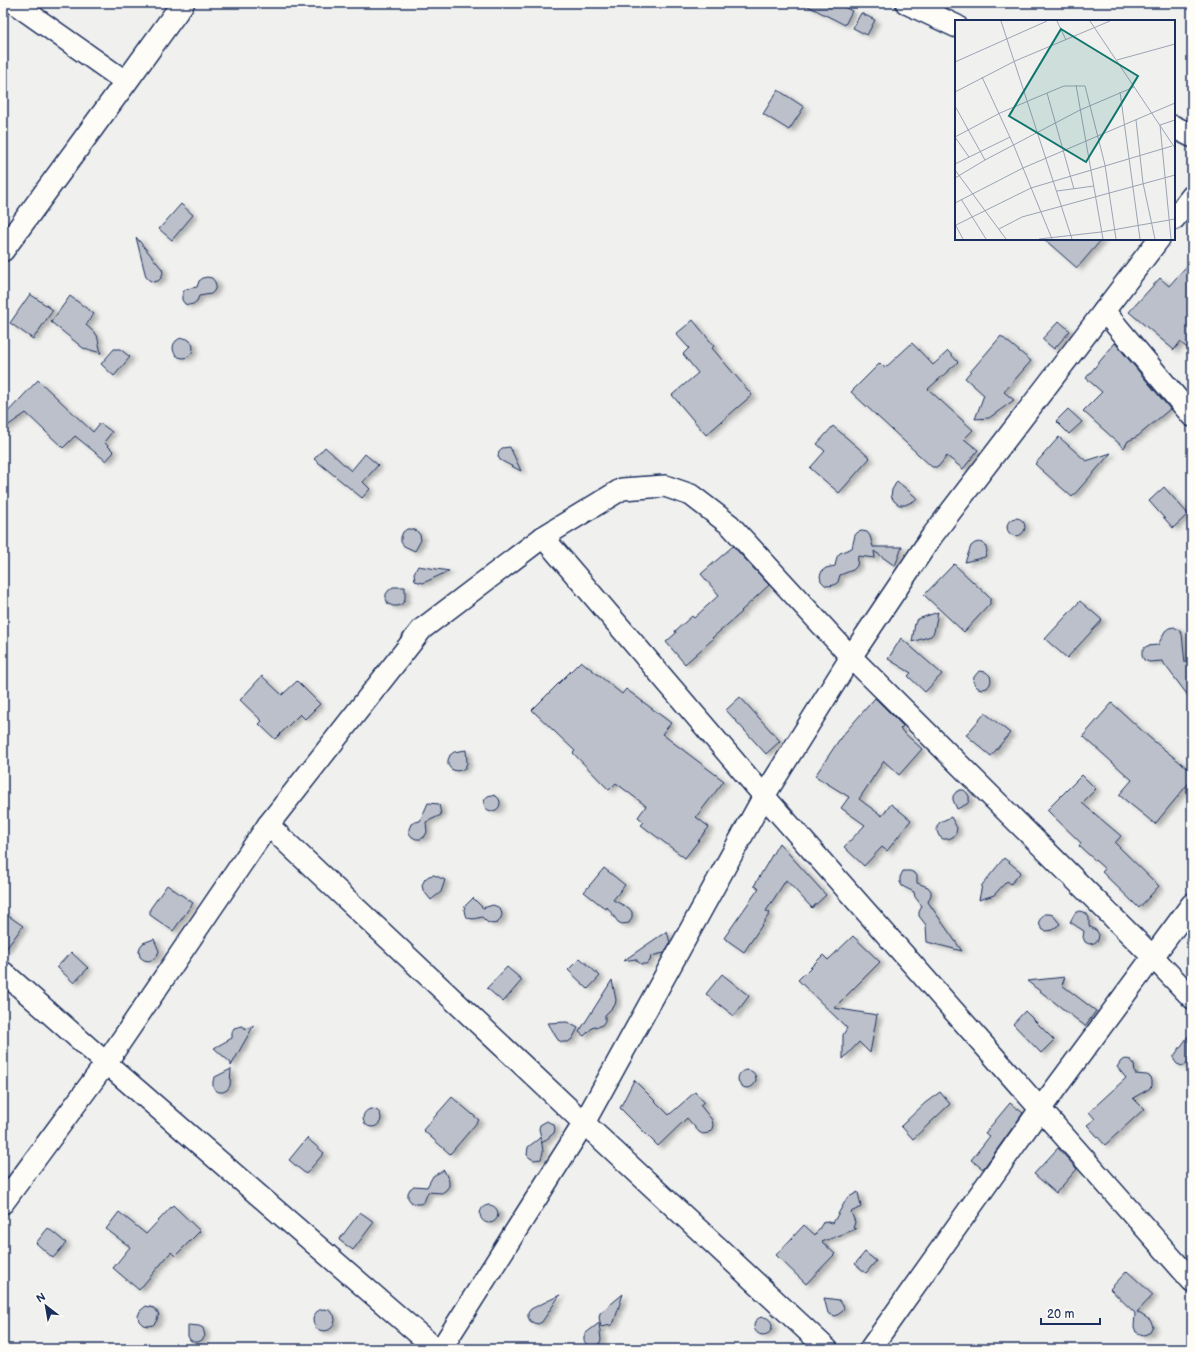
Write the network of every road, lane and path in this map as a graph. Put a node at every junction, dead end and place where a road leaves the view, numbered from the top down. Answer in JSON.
{"nodes":[{"id":1,"x":14,"y":3,"type":"edge"},
{"id":2,"x":183,"y":3,"type":"edge"},
{"id":3,"x":907,"y":3,"type":"edge"},
{"id":4,"x":955,"y":26,"type":"edge"},
{"id":5,"x":126,"y":82,"type":"junction"},
{"id":6,"x":1175,"y":128,"type":"edge"},
{"id":7,"x":1192,"y":136,"type":"edge"},
{"id":8,"x":1192,"y":196,"type":"edge"},
{"id":9,"x":1175,"y":219,"type":"edge"},
{"id":10,"x":1158,"y":240,"type":"edge"},
{"id":11,"x":3,"y":250,"type":"edge"},
{"id":12,"x":1104,"y":311,"type":"junction"},
{"id":13,"x":1192,"y":416,"type":"edge"},
{"id":14,"x":543,"y":537,"type":"junction"},
{"id":15,"x":851,"y":657,"type":"junction"},
{"id":16,"x":764,"y":796,"type":"junction"},
{"id":17,"x":268,"y":825,"type":"junction"},
{"id":18,"x":1192,"y":904,"type":"edge"},
{"id":19,"x":1153,"y":957,"type":"junction"},
{"id":20,"x":3,"y":972,"type":"edge"},
{"id":21,"x":1192,"y":998,"type":"edge"},
{"id":22,"x":106,"y":1063,"type":"junction"},
{"id":23,"x":1041,"y":1108,"type":"junction"},
{"id":24,"x":584,"y":1123,"type":"junction"},
{"id":25,"x":3,"y":1203,"type":"edge"},
{"id":26,"x":1192,"y":1281,"type":"edge"},
{"id":27,"x":436,"y":1349,"type":"edge"},
{"id":28,"x":441,"y":1349,"type":"edge"},
{"id":29,"x":827,"y":1349,"type":"edge"},
{"id":30,"x":870,"y":1349,"type":"edge"}],
"edges":[{"from":1,"to":5,"type":"street"},
{"from":2,"to":5,"type":"main road"},
{"from":3,"to":4,"type":"main road"},
{"from":5,"to":11,"type":"main road"},
{"from":6,"to":7,"type":"main road"},
{"from":8,"to":9,"type":"street"},
{"from":10,"to":12,"type":"street"},
{"from":12,"to":13,"type":"street"},
{"from":12,"to":15,"type":"street"},
{"from":14,"to":15,"type":"street"},
{"from":14,"to":16,"type":"street"},
{"from":14,"to":17,"type":"street"},
{"from":15,"to":16,"type":"street"},
{"from":15,"to":19,"type":"street"},
{"from":16,"to":23,"type":"street"},
{"from":16,"to":24,"type":"street"},
{"from":17,"to":22,"type":"street"},
{"from":17,"to":24,"type":"street"},
{"from":18,"to":19,"type":"street"},
{"from":19,"to":21,"type":"street"},
{"from":19,"to":23,"type":"street"},
{"from":20,"to":22,"type":"street"},
{"from":22,"to":25,"type":"street"},
{"from":22,"to":27,"type":"street"},
{"from":23,"to":26,"type":"street"},
{"from":23,"to":30,"type":"street"},
{"from":24,"to":28,"type":"street"},
{"from":24,"to":29,"type":"street"}]}
